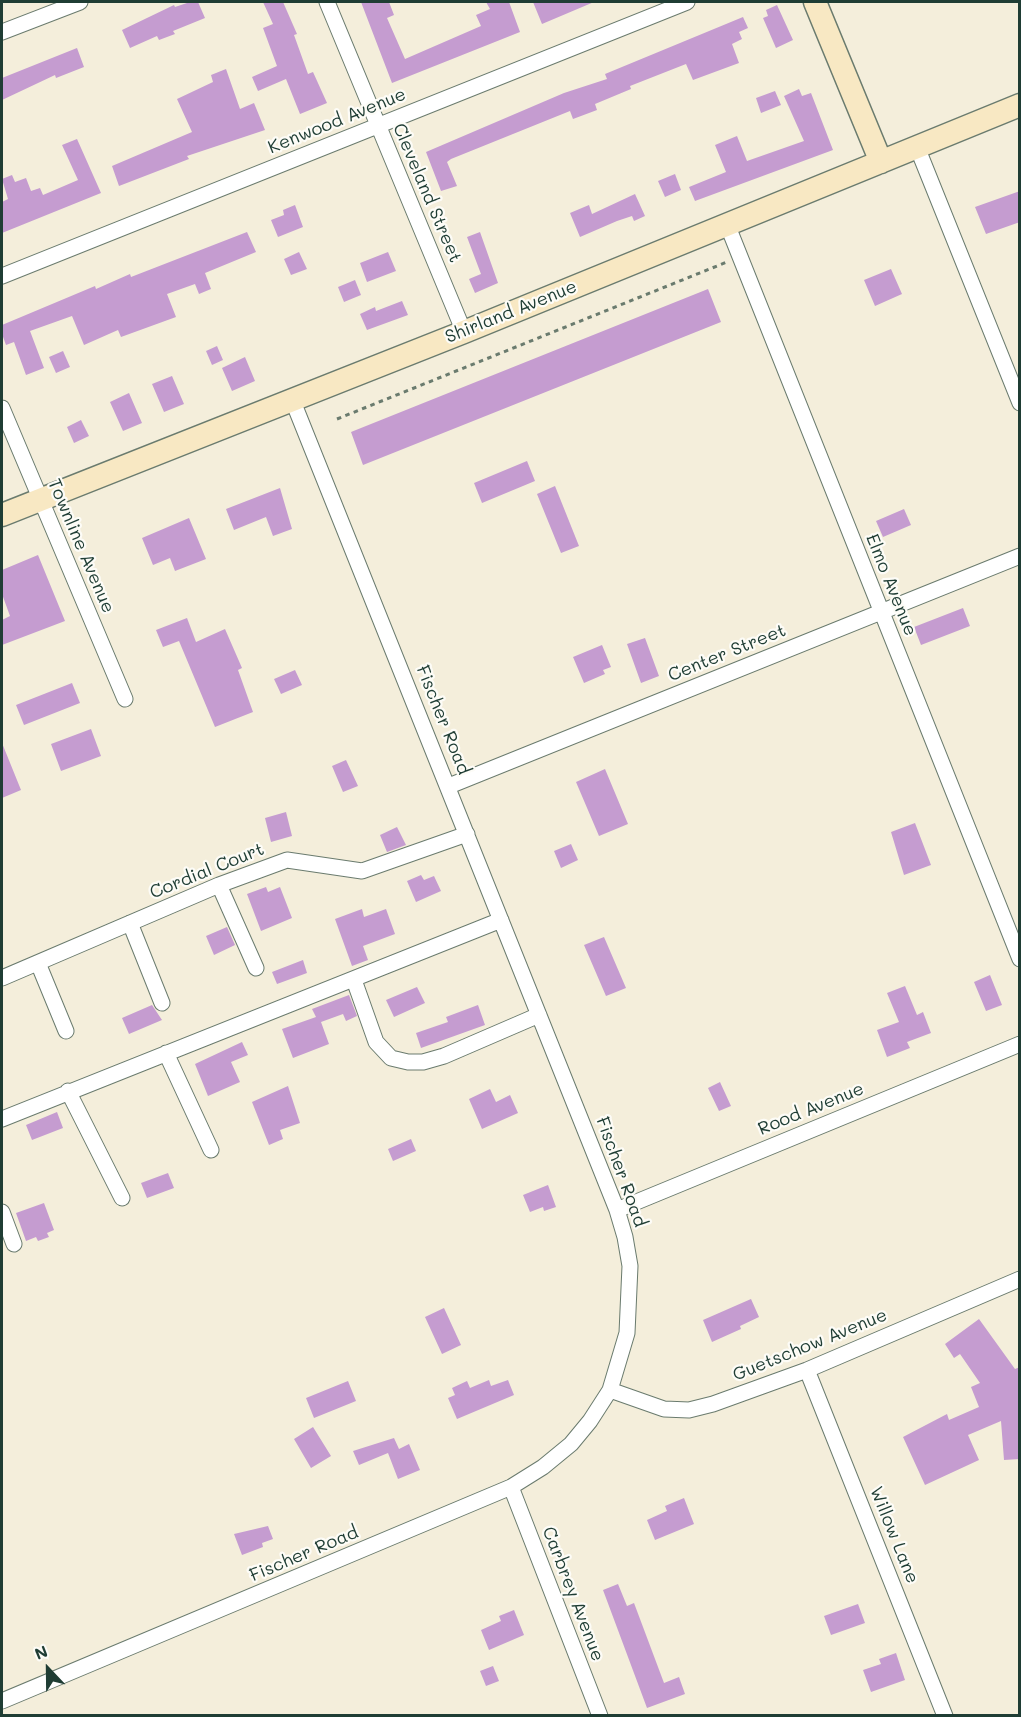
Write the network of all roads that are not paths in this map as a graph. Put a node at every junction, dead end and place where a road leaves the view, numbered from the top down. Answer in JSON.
{"nodes":[{"id":1,"x":80,"y":2,"type":"edge"},
{"id":2,"x":327,"y":2,"type":"edge"},
{"id":3,"x":687,"y":2,"type":"edge"},
{"id":4,"x":815,"y":2,"type":"edge"},
{"id":5,"x":2,"y":32,"type":"edge"},
{"id":6,"x":1020,"y":105,"type":"edge"},
{"id":7,"x":378,"y":126,"type":"junction"},
{"id":8,"x":918,"y":147,"type":"junction"},
{"id":9,"x":881,"y":162,"type":"junction"},
{"id":10,"x":727,"y":224,"type":"junction"},
{"id":11,"x":2,"y":276,"type":"edge"},
{"id":12,"x":464,"y":332,"type":"junction"},
{"id":13,"x":292,"y":399,"type":"junction"},
{"id":14,"x":1020,"y":403,"type":"edge"},
{"id":15,"x":2,"y":408,"type":"edge"},
{"id":16,"x":41,"y":500,"type":"junction"},
{"id":17,"x":2,"y":515,"type":"edge"},
{"id":18,"x":1020,"y":556,"type":"edge"},
{"id":19,"x":881,"y":612,"type":"junction"},
{"id":20,"x":125,"y":699,"type":"dead end"},
{"id":21,"x":449,"y":786,"type":"junction"},
{"id":22,"x":467,"y":834,"type":"junction"},
{"id":23,"x":219,"y":885,"type":"junction"},
{"id":24,"x":501,"y":920,"type":"junction"},
{"id":25,"x":130,"y":923,"type":"junction"},
{"id":26,"x":1020,"y":960,"type":"edge"},
{"id":27,"x":38,"y":963,"type":"junction"},
{"id":28,"x":256,"y":968,"type":"dead end"},
{"id":29,"x":2,"y":978,"type":"edge"},
{"id":30,"x":354,"y":980,"type":"junction"},
{"id":31,"x":162,"y":1003,"type":"dead end"},
{"id":32,"x":538,"y":1015,"type":"junction"},
{"id":33,"x":66,"y":1031,"type":"dead end"},
{"id":34,"x":1020,"y":1044,"type":"edge"},
{"id":35,"x":166,"y":1053,"type":"junction"},
{"id":36,"x":68,"y":1091,"type":"junction"},
{"id":37,"x":2,"y":1119,"type":"edge"},
{"id":38,"x":211,"y":1150,"type":"dead end"},
{"id":39,"x":122,"y":1198,"type":"dead end"},
{"id":40,"x":617,"y":1210,"type":"junction"},
{"id":41,"x":2,"y":1212,"type":"edge"},
{"id":42,"x":14,"y":1244,"type":"dead end"},
{"id":43,"x":1020,"y":1280,"type":"edge"},
{"id":44,"x":807,"y":1370,"type":"junction"},
{"id":45,"x":610,"y":1390,"type":"junction"},
{"id":46,"x":511,"y":1487,"type":"junction"},
{"id":47,"x":2,"y":1701,"type":"edge"},
{"id":48,"x":600,"y":1716,"type":"edge"},
{"id":49,"x":945,"y":1716,"type":"edge"}],
"edges":[{"from":1,"to":5,"type":"street"},
{"from":2,"to":7,"type":"street","name":"Cleveland Street"},
{"from":3,"to":7,"type":"street","name":"Kenwood Avenue"},
{"from":4,"to":9,"type":"street"},
{"from":6,"to":8,"type":"street","name":"Shirland Avenue"},
{"from":7,"to":11,"type":"street","name":"Kenwood Avenue"},
{"from":7,"to":12,"type":"street","name":"Cleveland Street"},
{"from":8,"to":9,"type":"street","name":"Shirland Avenue"},
{"from":8,"to":14,"type":"street"},
{"from":9,"to":10,"type":"street","name":"Shirland Avenue"},
{"from":10,"to":12,"type":"street","name":"Shirland Avenue"},
{"from":10,"to":19,"type":"street","name":"Elmo Avenue"},
{"from":12,"to":13,"type":"street","name":"Shirland Avenue"},
{"from":13,"to":16,"type":"street","name":"Shirland Avenue"},
{"from":13,"to":21,"type":"street","name":"Fischer Road"},
{"from":15,"to":16,"type":"street","name":"Townline Avenue"},
{"from":16,"to":17,"type":"street","name":"Shirland Avenue"},
{"from":16,"to":20,"type":"street","name":"Townline Avenue"},
{"from":18,"to":19,"type":"street","name":"Center Street"},
{"from":19,"to":21,"type":"street","name":"Center Street"},
{"from":19,"to":26,"type":"street","name":"Elmo Avenue"},
{"from":21,"to":22,"type":"street","name":"Fischer Road"},
{"from":22,"to":23,"type":"street","name":"Cordial Court"},
{"from":22,"to":24,"type":"street","name":"Fischer Road"},
{"from":23,"to":25,"type":"street","name":"Cordial Court"},
{"from":23,"to":28,"type":"street"},
{"from":24,"to":30,"type":"street"},
{"from":24,"to":32,"type":"street","name":"Fischer Road"},
{"from":25,"to":27,"type":"street","name":"Cordial Court"},
{"from":25,"to":31,"type":"street"},
{"from":27,"to":29,"type":"street","name":"Cordial Court"},
{"from":27,"to":33,"type":"street"},
{"from":30,"to":32,"type":"street"},
{"from":30,"to":35,"type":"street"},
{"from":32,"to":40,"type":"street","name":"Fischer Road"},
{"from":34,"to":40,"type":"street","name":"Rood Avenue"},
{"from":35,"to":36,"type":"street"},
{"from":35,"to":38,"type":"street"},
{"from":36,"to":37,"type":"street"},
{"from":36,"to":39,"type":"street"},
{"from":40,"to":45,"type":"street","name":"Fischer Road"},
{"from":41,"to":42,"type":"street"},
{"from":43,"to":44,"type":"street","name":"Guetschow Avenue"},
{"from":44,"to":45,"type":"street","name":"Guetschow Avenue"},
{"from":44,"to":49,"type":"street","name":"Willow Lane"},
{"from":45,"to":46,"type":"street","name":"Fischer Road"},
{"from":46,"to":47,"type":"street","name":"Fischer Road"},
{"from":46,"to":48,"type":"street","name":"Carbrey Avenue"}]}
